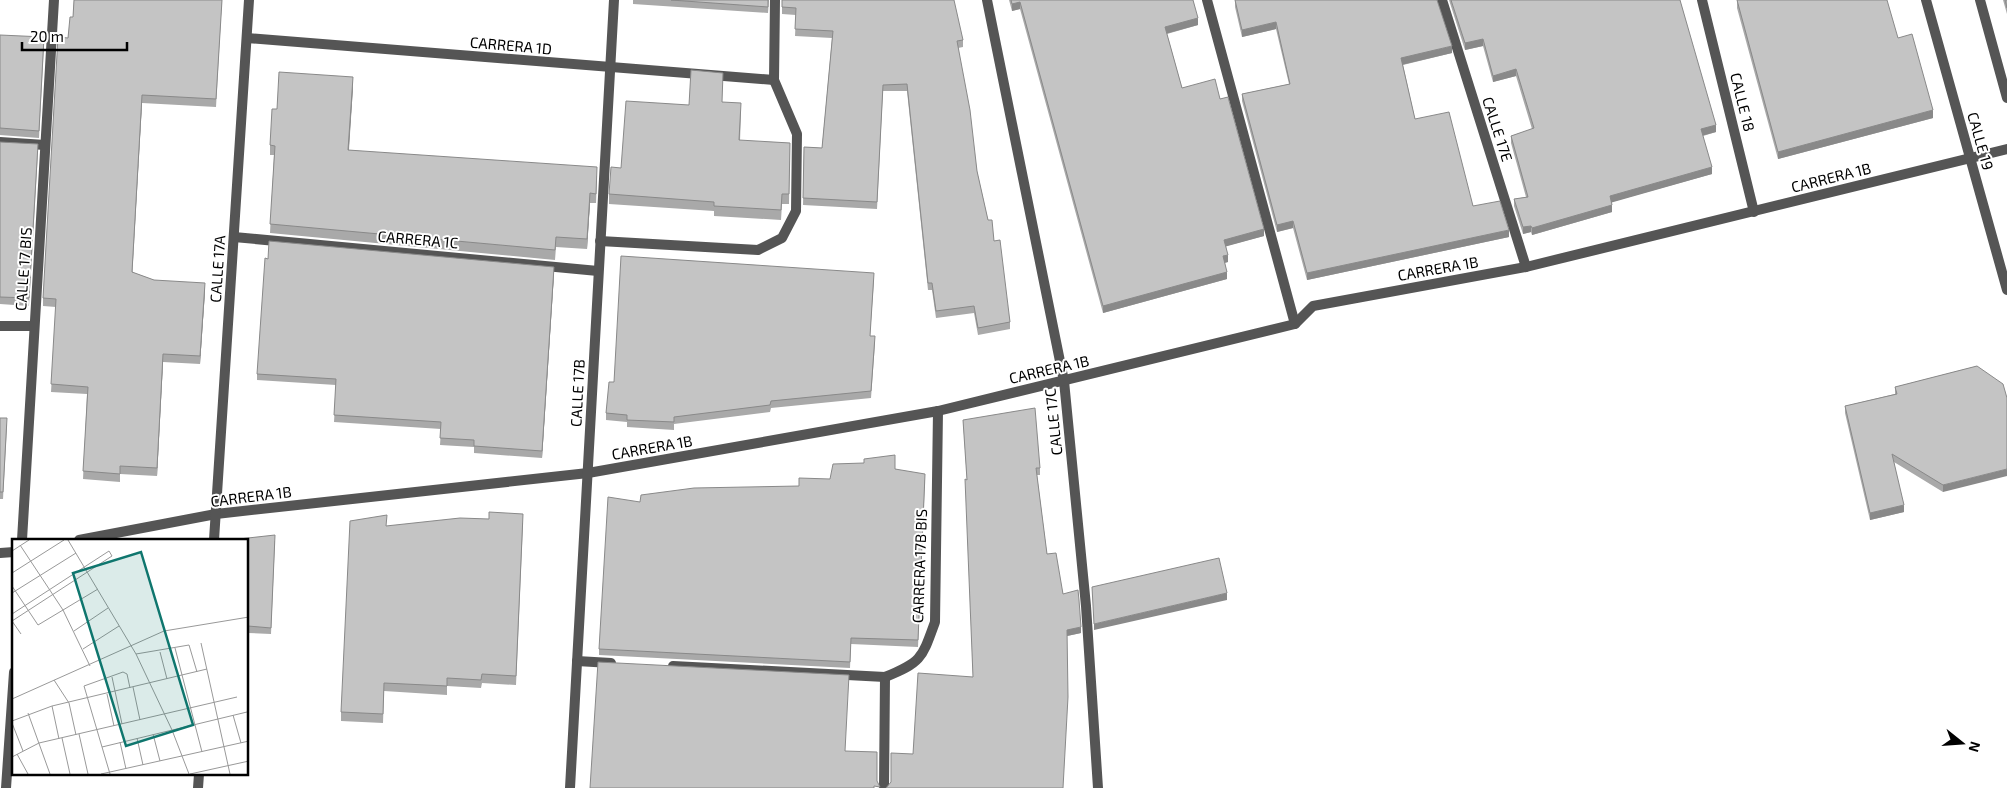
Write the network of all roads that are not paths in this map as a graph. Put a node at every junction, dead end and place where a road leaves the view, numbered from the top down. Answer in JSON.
{"nodes":[{"id":1,"x":54,"y":0,"type":"edge"},
{"id":2,"x":249,"y":0,"type":"edge"},
{"id":3,"x":614,"y":0,"type":"edge"},
{"id":4,"x":775,"y":0,"type":"edge"},
{"id":5,"x":987,"y":0,"type":"edge"},
{"id":6,"x":1207,"y":0,"type":"edge"},
{"id":7,"x":1442,"y":0,"type":"edge"},
{"id":8,"x":1702,"y":0,"type":"edge"},
{"id":9,"x":1926,"y":0,"type":"edge"},
{"id":10,"x":1980,"y":0,"type":"edge"},
{"id":11,"x":247,"y":38,"type":"junction"},
{"id":12,"x":610,"y":68,"type":"junction"},
{"id":13,"x":774,"y":80,"type":"junction"},
{"id":14,"x":2007,"y":98,"type":"edge"},
{"id":15,"x":0,"y":142,"type":"edge"},
{"id":16,"x":46,"y":145,"type":"junction"},
{"id":17,"x":2007,"y":149,"type":"edge"},
{"id":18,"x":1970,"y":158,"type":"junction"},
{"id":19,"x":1754,"y":212,"type":"junction"},
{"id":20,"x":234,"y":236,"type":"junction"},
{"id":21,"x":600,"y":241,"type":"junction"},
{"id":22,"x":1526,"y":267,"type":"junction"},
{"id":23,"x":598,"y":271,"type":"junction"},
{"id":24,"x":2007,"y":290,"type":"edge"},
{"id":25,"x":1295,"y":324,"type":"junction"},
{"id":26,"x":0,"y":326,"type":"edge"},
{"id":27,"x":34,"y":326,"type":"junction"},
{"id":28,"x":1064,"y":381,"type":"junction"},
{"id":29,"x":938,"y":411,"type":"junction"},
{"id":30,"x":588,"y":473,"type":"junction"},
{"id":31,"x":216,"y":514,"type":"junction"},
{"id":32,"x":22,"y":539,"type":"edge"},
{"id":33,"x":83,"y":539,"type":"edge"},
{"id":34,"x":214,"y":539,"type":"edge"},
{"id":35,"x":577,"y":662,"type":"junction"},
{"id":36,"x":626,"y":664,"type":"edge"},
{"id":37,"x":666,"y":666,"type":"edge"},
{"id":38,"x":885,"y":677,"type":"junction"},
{"id":39,"x":12,"y":701,"type":"edge"},
{"id":40,"x":6,"y":788,"type":"edge"},
{"id":41,"x":570,"y":788,"type":"edge"},
{"id":42,"x":884,"y":788,"type":"edge"},
{"id":43,"x":1098,"y":788,"type":"edge"}],
"edges":[{"from":1,"to":16,"type":"street","name":"CALLE 17 BIS"},
{"from":2,"to":11,"type":"street","name":"CALLE 17A"},
{"from":3,"to":12,"type":"street","name":"CALLE 17B"},
{"from":4,"to":13,"type":"street"},
{"from":5,"to":28,"type":"street","name":"CALLE 17C"},
{"from":6,"to":25,"type":"street"},
{"from":7,"to":22,"type":"street","name":"CALLE 17E"},
{"from":8,"to":19,"type":"street","name":"CALLE 18"},
{"from":9,"to":18,"type":"street","name":"CALLE 19"},
{"from":10,"to":14,"type":"street"},
{"from":11,"to":12,"type":"street","name":"CARRERA 1D"},
{"from":11,"to":20,"type":"street","name":"CALLE 17A"},
{"from":12,"to":13,"type":"street","name":"CARRERA 1D"},
{"from":12,"to":21,"type":"street","name":"CALLE 17B"},
{"from":13,"to":21,"type":"street"},
{"from":15,"to":16,"type":"street"},
{"from":16,"to":27,"type":"street","name":"CALLE 17 BIS"},
{"from":17,"to":18,"type":"street","name":"CARRERA 1B"},
{"from":18,"to":19,"type":"street","name":"CARRERA 1B"},
{"from":18,"to":24,"type":"street","name":"CALLE 19"},
{"from":19,"to":22,"type":"street","name":"CARRERA 1B"},
{"from":20,"to":23,"type":"street","name":"CARRERA 1C"},
{"from":20,"to":31,"type":"street","name":"CALLE 17A"},
{"from":21,"to":23,"type":"street","name":"CALLE 17B"},
{"from":22,"to":25,"type":"street","name":"CARRERA 1B"},
{"from":23,"to":30,"type":"street","name":"CALLE 17B"},
{"from":25,"to":28,"type":"street","name":"CARRERA 1B"},
{"from":26,"to":27,"type":"street"},
{"from":27,"to":32,"type":"street","name":"CALLE 17 BIS"},
{"from":28,"to":29,"type":"street","name":"CARRERA 1B"},
{"from":28,"to":43,"type":"street","name":"CALLE 17C"},
{"from":29,"to":30,"type":"street","name":"CARRERA 1B"},
{"from":29,"to":38,"type":"street","name":"CARRERA 17B BIS"},
{"from":30,"to":31,"type":"street","name":"CARRERA 1B"},
{"from":30,"to":35,"type":"street","name":"CALLE 17B"},
{"from":31,"to":33,"type":"street","name":"CARRERA 1B"},
{"from":31,"to":34,"type":"street","name":"CALLE 17A"},
{"from":35,"to":36,"type":"street"},
{"from":35,"to":41,"type":"street","name":"CALLE 17B"},
{"from":37,"to":38,"type":"street"},
{"from":38,"to":42,"type":"street"},
{"from":39,"to":40,"type":"street"}]}
